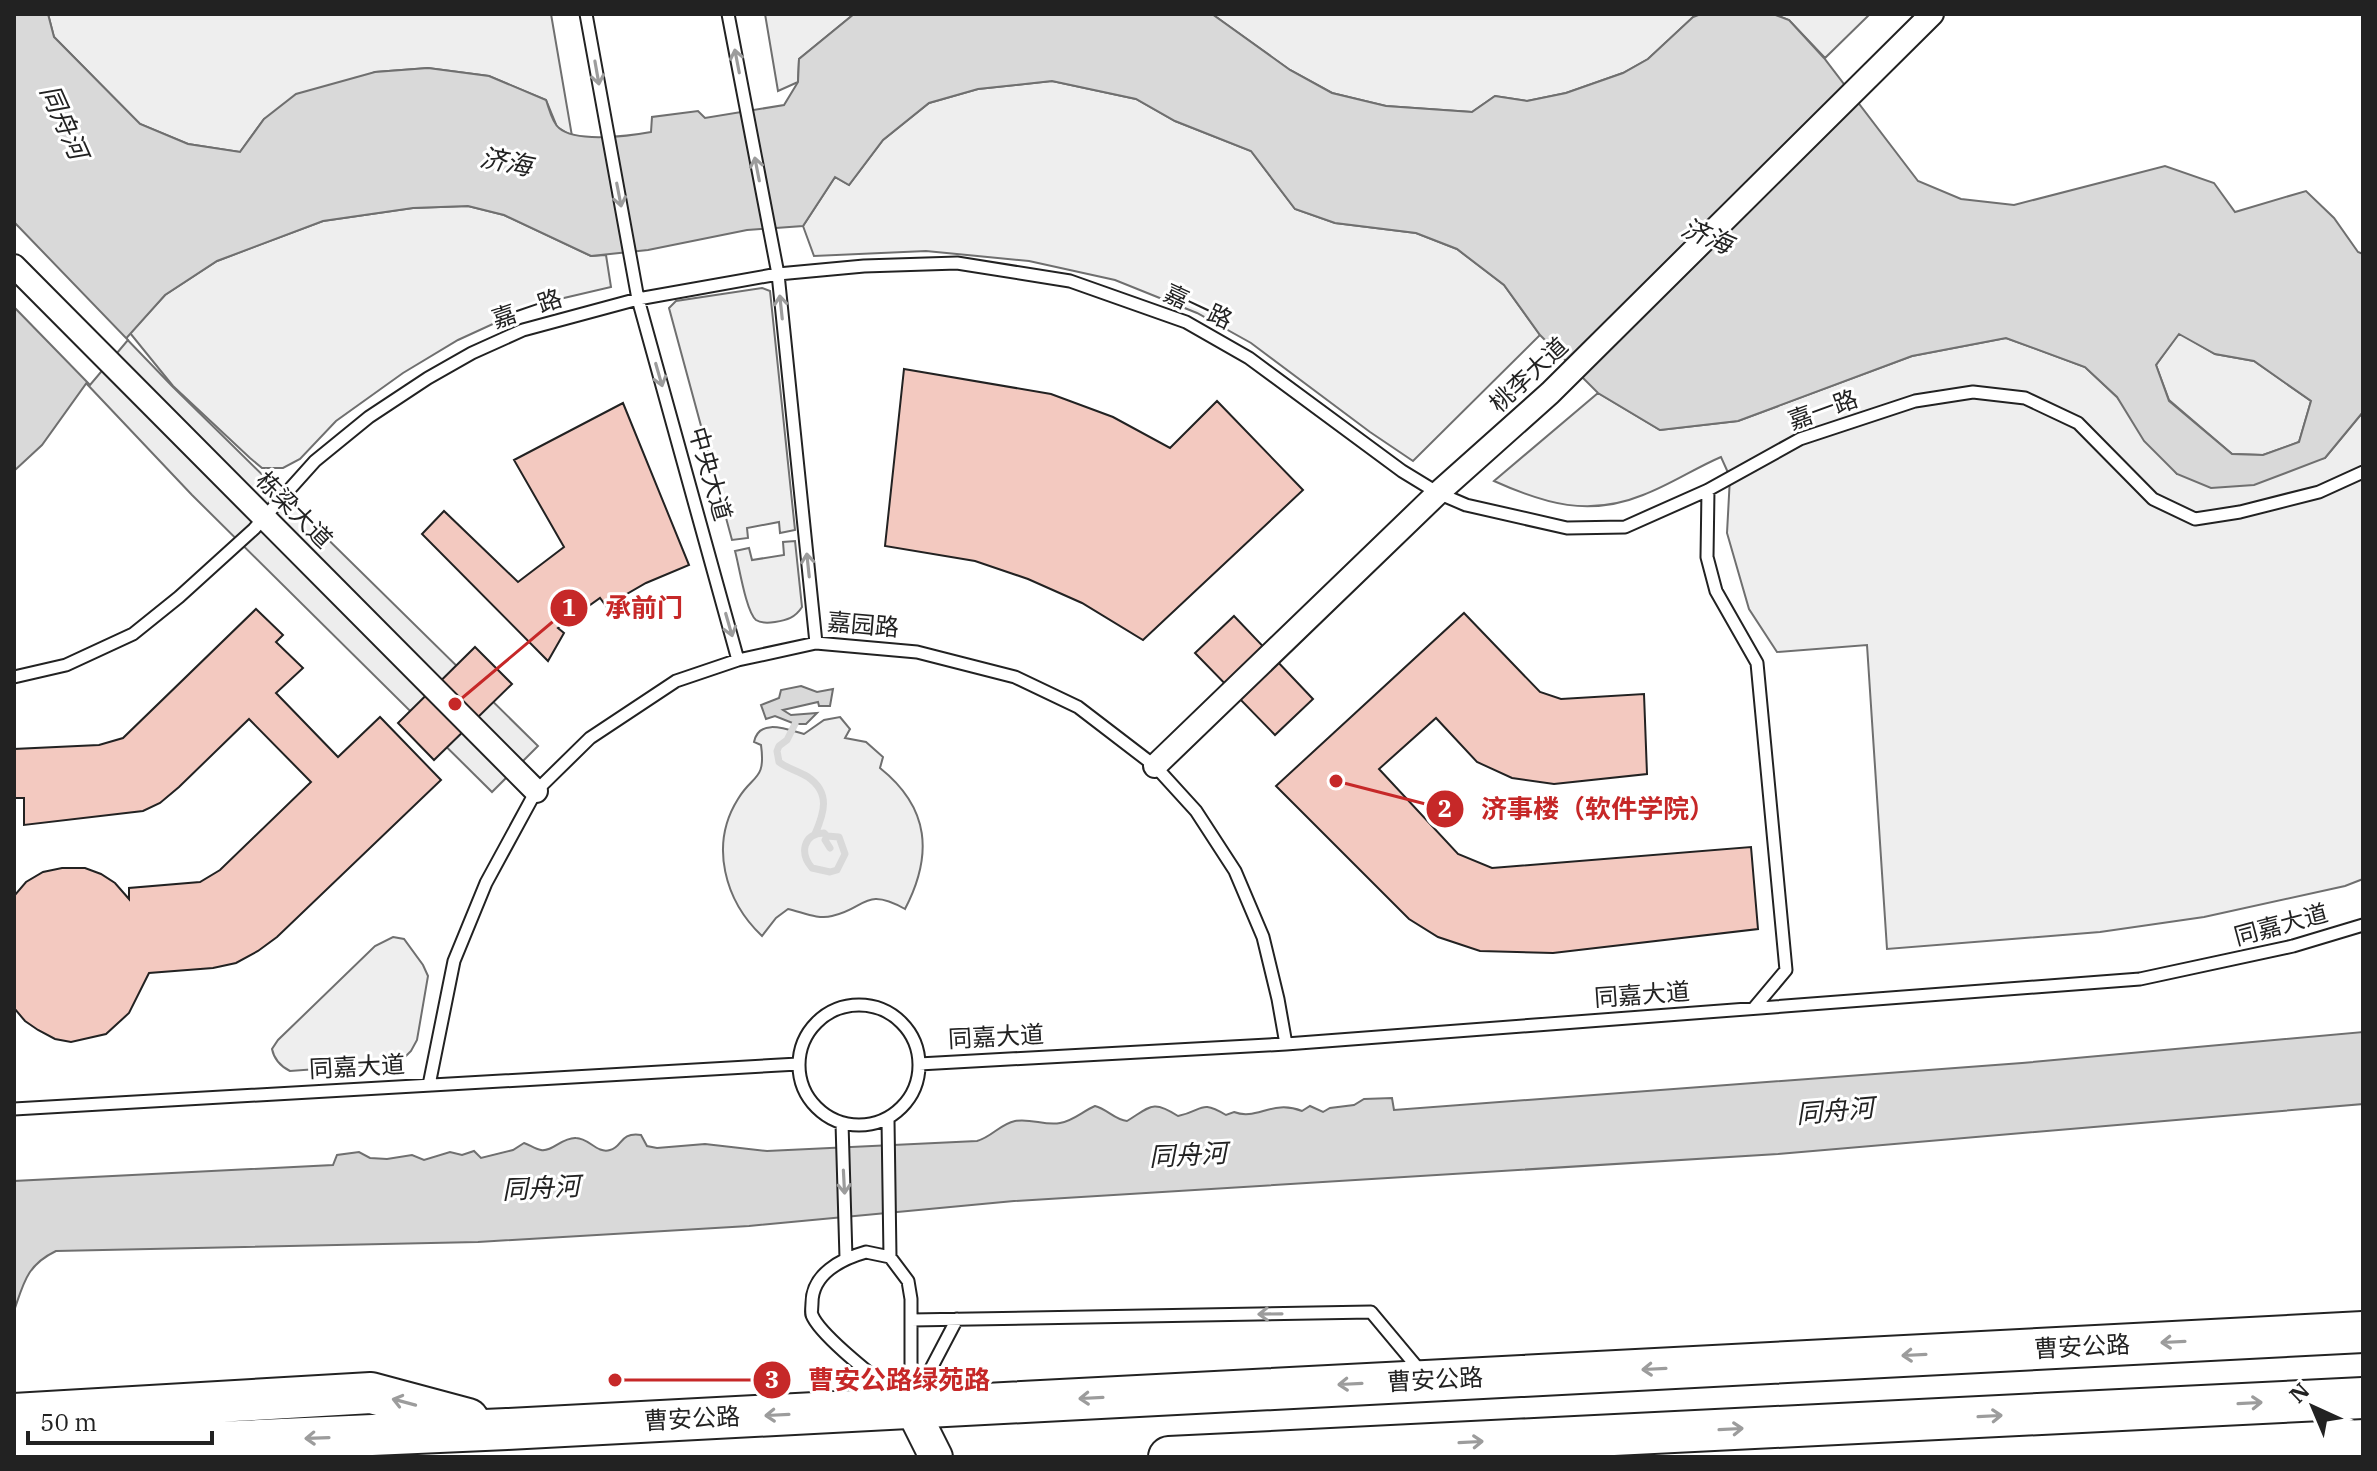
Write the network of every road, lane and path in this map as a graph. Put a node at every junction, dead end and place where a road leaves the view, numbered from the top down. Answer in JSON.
{"nodes":[{"id":1,"x":586,"y":14,"type":"edge"},
{"id":2,"x":728,"y":14,"type":"edge"},
{"id":3,"x":1932,"y":14,"type":"edge"},
{"id":4,"x":14,"y":266,"type":"edge"},
{"id":5,"x":778,"y":274,"type":"junction"},
{"id":6,"x":638,"y":299,"type":"junction"},
{"id":7,"x":2363,"y":472,"type":"edge"},
{"id":8,"x":1708,"y":490,"type":"junction"},
{"id":9,"x":1438,"y":493,"type":"junction"},
{"id":10,"x":265,"y":518,"type":"junction"},
{"id":11,"x":816,"y":643,"type":"junction"},
{"id":12,"x":738,"y":660,"type":"junction"},
{"id":13,"x":14,"y":677,"type":"edge"},
{"id":14,"x":1155,"y":766,"type":"junction"},
{"id":15,"x":536,"y":791,"type":"junction"},
{"id":16,"x":2363,"y":925,"type":"edge"},
{"id":17,"x":1754,"y":1008,"type":"junction"},
{"id":18,"x":1286,"y":1044,"type":"junction"},
{"id":19,"x":798,"y":1064,"type":"junction"},
{"id":20,"x":919,"y":1064,"type":"junction"},
{"id":21,"x":429,"y":1085,"type":"junction"},
{"id":22,"x":14,"y":1109,"type":"edge"},
{"id":23,"x":888,"y":1120,"type":"junction"},
{"id":24,"x":842,"y":1123,"type":"junction"},
{"id":25,"x":890,"y":1257,"type":"junction"},
{"id":26,"x":846,"y":1258,"type":"junction"},
{"id":27,"x":957,"y":1319,"type":"junction"},
{"id":28,"x":911,"y":1320,"type":"junction"},
{"id":29,"x":2363,"y":1332,"type":"edge"},
{"id":30,"x":1428,"y":1380,"type":"junction"},
{"id":31,"x":2363,"y":1398,"type":"edge"},
{"id":32,"x":911,"y":1407,"type":"junction"},
{"id":33,"x":17,"y":1432,"type":"edge"},
{"id":34,"x":936,"y":1457,"type":"edge"},
{"id":35,"x":1169,"y":1457,"type":"edge"}],
"edges":[{"from":1,"to":6,"type":"lane","name":"中央大道","one_way":true},
{"from":5,"to":2,"type":"lane","one_way":true},
{"from":3,"to":9,"type":"street","name":"桃李大道"},
{"from":4,"to":10,"type":"street","name":"栋梁大道"},
{"from":5,"to":6,"type":"lane","name":"嘉一路"},
{"from":5,"to":9,"type":"lane","name":"嘉一路"},
{"from":11,"to":5,"type":"lane","one_way":true},
{"from":6,"to":10,"type":"lane","name":"嘉一路"},
{"from":6,"to":12,"type":"lane","name":"中央大道","one_way":true},
{"from":7,"to":8,"type":"lane","name":"嘉一路"},
{"from":8,"to":9,"type":"lane","name":"嘉一路"},
{"from":8,"to":17,"type":"lane"},
{"from":9,"to":14,"type":"street","name":"桃李大道"},
{"from":10,"to":13,"type":"lane","name":"嘉一路"},
{"from":10,"to":15,"type":"street","name":"栋梁大道"},
{"from":11,"to":12,"type":"lane","name":"嘉园路"},
{"from":11,"to":14,"type":"lane","name":"嘉园路"},
{"from":12,"to":15,"type":"lane","name":"嘉园路"},
{"from":14,"to":18,"type":"lane","name":"嘉园路"},
{"from":15,"to":21,"type":"lane","name":"嘉园路"},
{"from":16,"to":17,"type":"lane","name":"同嘉大道"},
{"from":17,"to":18,"type":"lane","name":"同嘉大道"},
{"from":18,"to":20,"type":"lane","name":"同嘉大道"},
{"from":19,"to":20,"type":"lane"},
{"from":19,"to":21,"type":"lane","name":"同嘉大道"},
{"from":19,"to":24,"type":"lane"},
{"from":20,"to":23,"type":"lane"},
{"from":21,"to":22,"type":"lane","name":"同嘉大道"},
{"from":23,"to":24,"type":"lane"},
{"from":23,"to":25,"type":"lane"},
{"from":24,"to":26,"type":"lane","one_way":true},
{"from":25,"to":26,"type":"lane"},
{"from":25,"to":28,"type":"lane"},
{"from":26,"to":32,"type":"lane"},
{"from":27,"to":28,"type":"lane"},
{"from":30,"to":27,"type":"lane","one_way":true},
{"from":27,"to":32,"type":"lane"},
{"from":28,"to":32,"type":"lane"},
{"from":29,"to":30,"type":"highway","name":"曹安公路","one_way":true},
{"from":30,"to":32,"type":"highway","name":"曹安公路","one_way":true},
{"from":35,"to":31,"type":"highway","one_way":true},
{"from":32,"to":33,"type":"highway","name":"曹安公路","one_way":true},
{"from":32,"to":34,"type":"street"}]}
